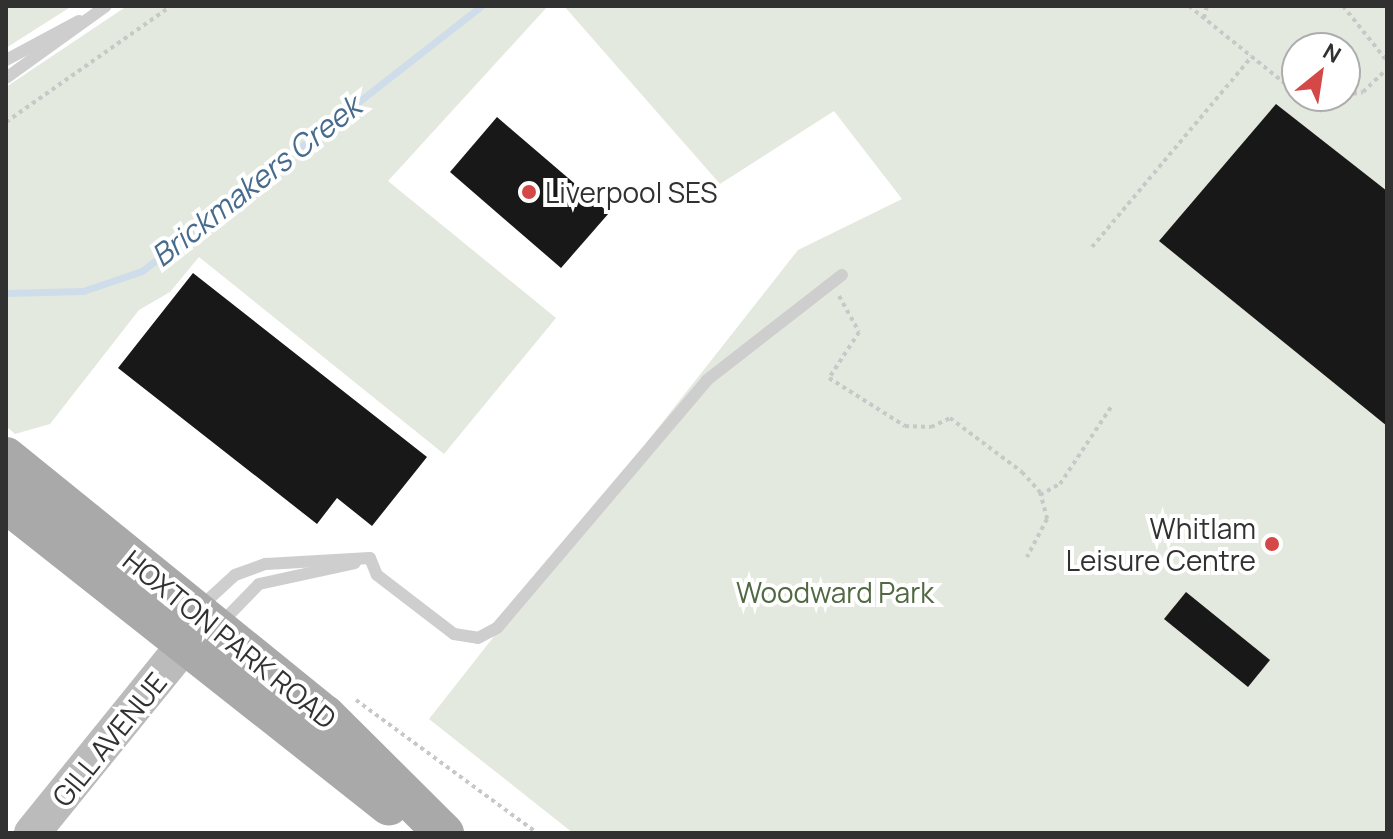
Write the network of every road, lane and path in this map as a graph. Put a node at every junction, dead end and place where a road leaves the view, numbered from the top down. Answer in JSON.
{"nodes":[{"id":1,"x":106,"y":6,"type":"edge"},
{"id":2,"x":171,"y":6,"type":"edge"},
{"id":3,"x":1189,"y":6,"type":"edge"},
{"id":4,"x":1207,"y":6,"type":"edge"},
{"id":5,"x":1343,"y":6,"type":"edge"},
{"id":6,"x":1204,"y":18,"type":"junction"},
{"id":7,"x":86,"y":19,"type":"junction"},
{"id":8,"x":1252,"y":56,"type":"junction"},
{"id":9,"x":6,"y":60,"type":"edge"},
{"id":10,"x":1387,"y":61,"type":"edge"},
{"id":11,"x":1387,"y":69,"type":"edge"},
{"id":12,"x":6,"y":78,"type":"edge"},
{"id":13,"x":1281,"y":80,"type":"edge"},
{"id":14,"x":1361,"y":92,"type":"edge"},
{"id":15,"x":6,"y":122,"type":"edge"},
{"id":16,"x":1092,"y":247,"type":"dead end"},
{"id":17,"x":842,"y":275,"type":"dead end"},
{"id":18,"x":831,"y":284,"type":"junction"},
{"id":19,"x":1111,"y":407,"type":"dead end"},
{"id":20,"x":6,"y":457,"type":"edge"},
{"id":21,"x":1040,"y":495,"type":"junction"},
{"id":22,"x":6,"y":503,"type":"edge"},
{"id":23,"x":1027,"y":557,"type":"dead end"},
{"id":24,"x":370,"y":558,"type":"junction"},
{"id":25,"x":200,"y":627,"type":"junction"},
{"id":26,"x":353,"y":698,"type":"dead end"},
{"id":27,"x":32,"y":833,"type":"edge"},
{"id":28,"x":429,"y":833,"type":"edge"},
{"id":29,"x":444,"y":833,"type":"edge"},
{"id":30,"x":537,"y":833,"type":"edge"}],
"edges":[{"from":1,"to":7,"type":"lane"},
{"from":2,"to":15,"type":"path"},
{"from":3,"to":6,"type":"path"},
{"from":4,"to":6,"type":"path"},
{"from":5,"to":10,"type":"path"},
{"from":6,"to":8,"type":"path"},
{"from":7,"to":9,"type":"lane"},
{"from":7,"to":12,"type":"lane"},
{"from":8,"to":13,"type":"path"},
{"from":8,"to":16,"type":"path"},
{"from":11,"to":14,"type":"path"},
{"from":17,"to":18,"type":"lane"},
{"from":18,"to":21,"type":"path"},
{"from":18,"to":24,"type":"lane"},
{"from":19,"to":21,"type":"path"},
{"from":20,"to":25,"type":"main road","name":"HOXTON PARK ROAD"},
{"from":21,"to":23,"type":"path"},
{"from":22,"to":25,"type":"main road","name":"HOXTON PARK ROAD"},
{"from":24,"to":25,"type":"lane"},
{"from":24,"to":25,"type":"lane"},
{"from":25,"to":27,"type":"street","name":"GILL AVENUE"},
{"from":25,"to":28,"type":"main road","name":"HOXTON PARK ROAD"},
{"from":25,"to":29,"type":"main road","name":"HOXTON PARK ROAD"},
{"from":26,"to":30,"type":"path"}]}
